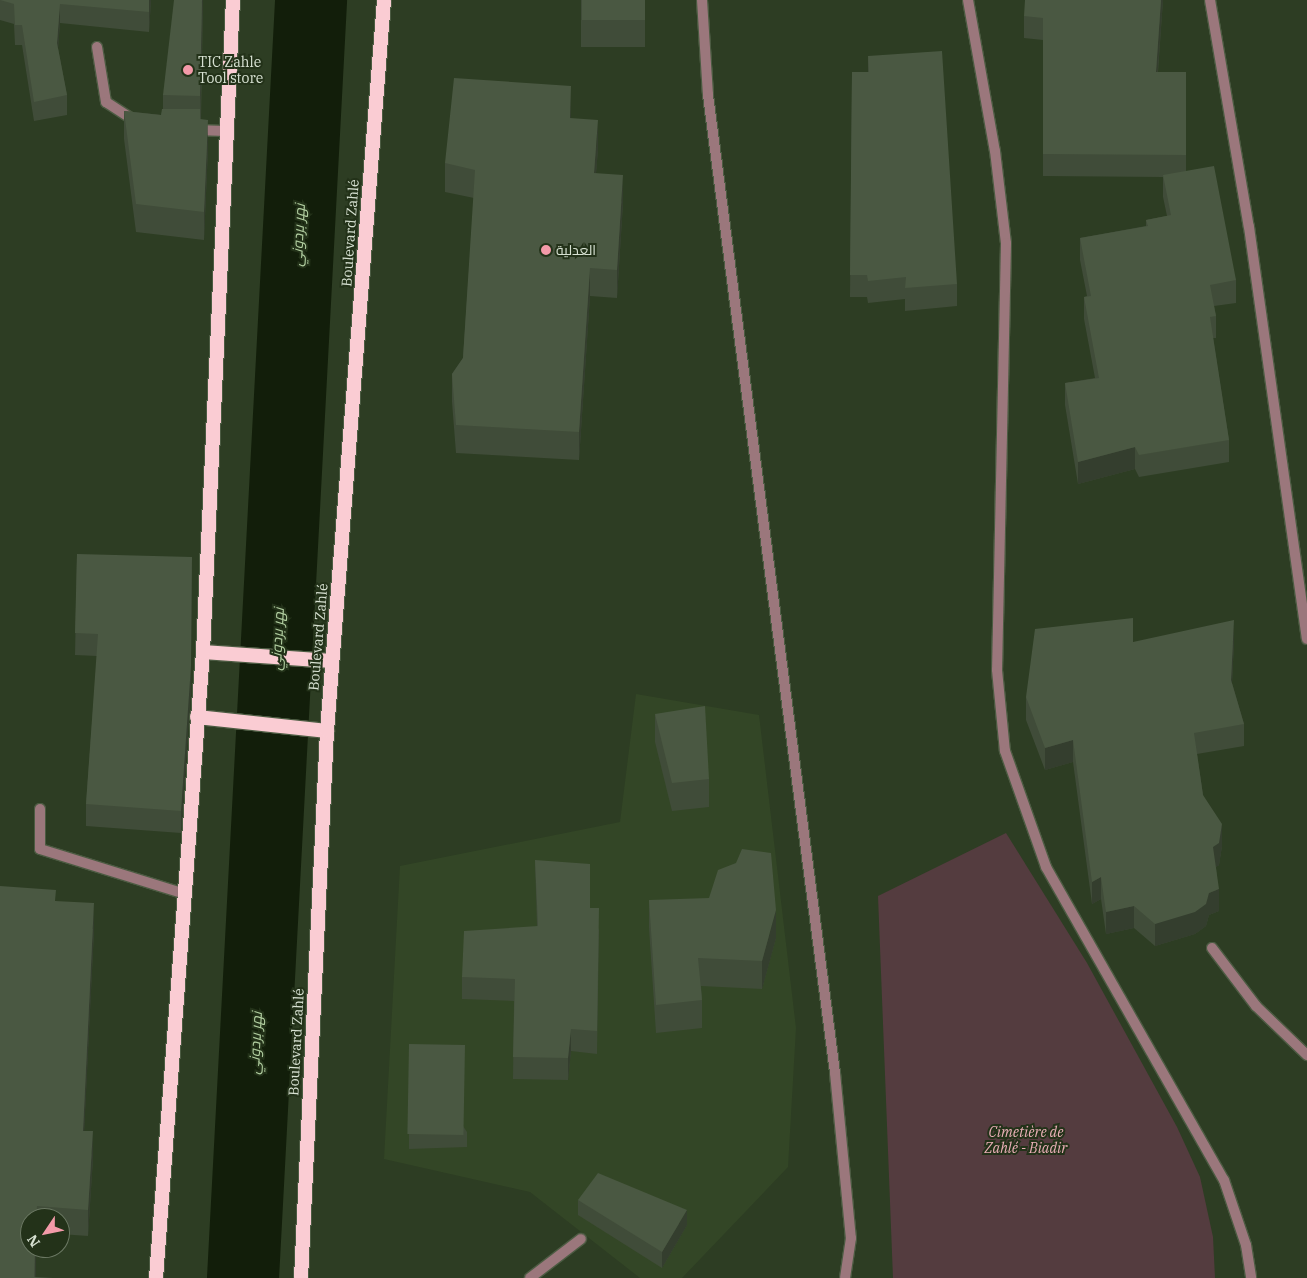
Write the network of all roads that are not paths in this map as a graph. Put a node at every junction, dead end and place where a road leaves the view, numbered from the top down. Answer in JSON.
{"nodes":[{"id":1,"x":234,"y":0,"type":"edge"},
{"id":2,"x":384,"y":0,"type":"edge"},
{"id":3,"x":702,"y":0,"type":"edge"},
{"id":4,"x":968,"y":0,"type":"edge"},
{"id":5,"x":1210,"y":0,"type":"edge"},
{"id":6,"x":97,"y":46,"type":"dead end"},
{"id":7,"x":144,"y":126,"type":"edge"},
{"id":8,"x":180,"y":130,"type":"edge"},
{"id":9,"x":225,"y":131,"type":"junction"},
{"id":10,"x":1307,"y":639,"type":"edge"},
{"id":11,"x":202,"y":652,"type":"junction"},
{"id":12,"x":332,"y":661,"type":"junction"},
{"id":13,"x":197,"y":717,"type":"junction"},
{"id":14,"x":327,"y":731,"type":"junction"},
{"id":15,"x":40,"y":809,"type":"dead end"},
{"id":16,"x":185,"y":894,"type":"junction"},
{"id":17,"x":1212,"y":948,"type":"dead end"},
{"id":18,"x":1307,"y":1055,"type":"edge"},
{"id":19,"x":581,"y":1239,"type":"dead end"},
{"id":20,"x":156,"y":1278,"type":"edge"},
{"id":21,"x":301,"y":1278,"type":"edge"},
{"id":22,"x":530,"y":1278,"type":"edge"},
{"id":23,"x":845,"y":1278,"type":"edge"},
{"id":24,"x":1251,"y":1278,"type":"edge"}],
"edges":[{"from":1,"to":9,"type":"highway"},
{"from":2,"to":12,"type":"highway","name":"Boulevard Zahlé"},
{"from":3,"to":23,"type":"street"},
{"from":4,"to":24,"type":"street"},
{"from":5,"to":10,"type":"street"},
{"from":6,"to":7,"type":"street"},
{"from":8,"to":9,"type":"street"},
{"from":9,"to":11,"type":"highway"},
{"from":11,"to":12,"type":"highway"},
{"from":11,"to":13,"type":"highway"},
{"from":12,"to":14,"type":"highway","name":"Boulevard Zahlé"},
{"from":13,"to":14,"type":"highway"},
{"from":13,"to":16,"type":"highway"},
{"from":14,"to":21,"type":"highway","name":"Boulevard Zahlé"},
{"from":15,"to":16,"type":"street"},
{"from":16,"to":20,"type":"highway"},
{"from":17,"to":18,"type":"street"},
{"from":19,"to":22,"type":"street"}]}
